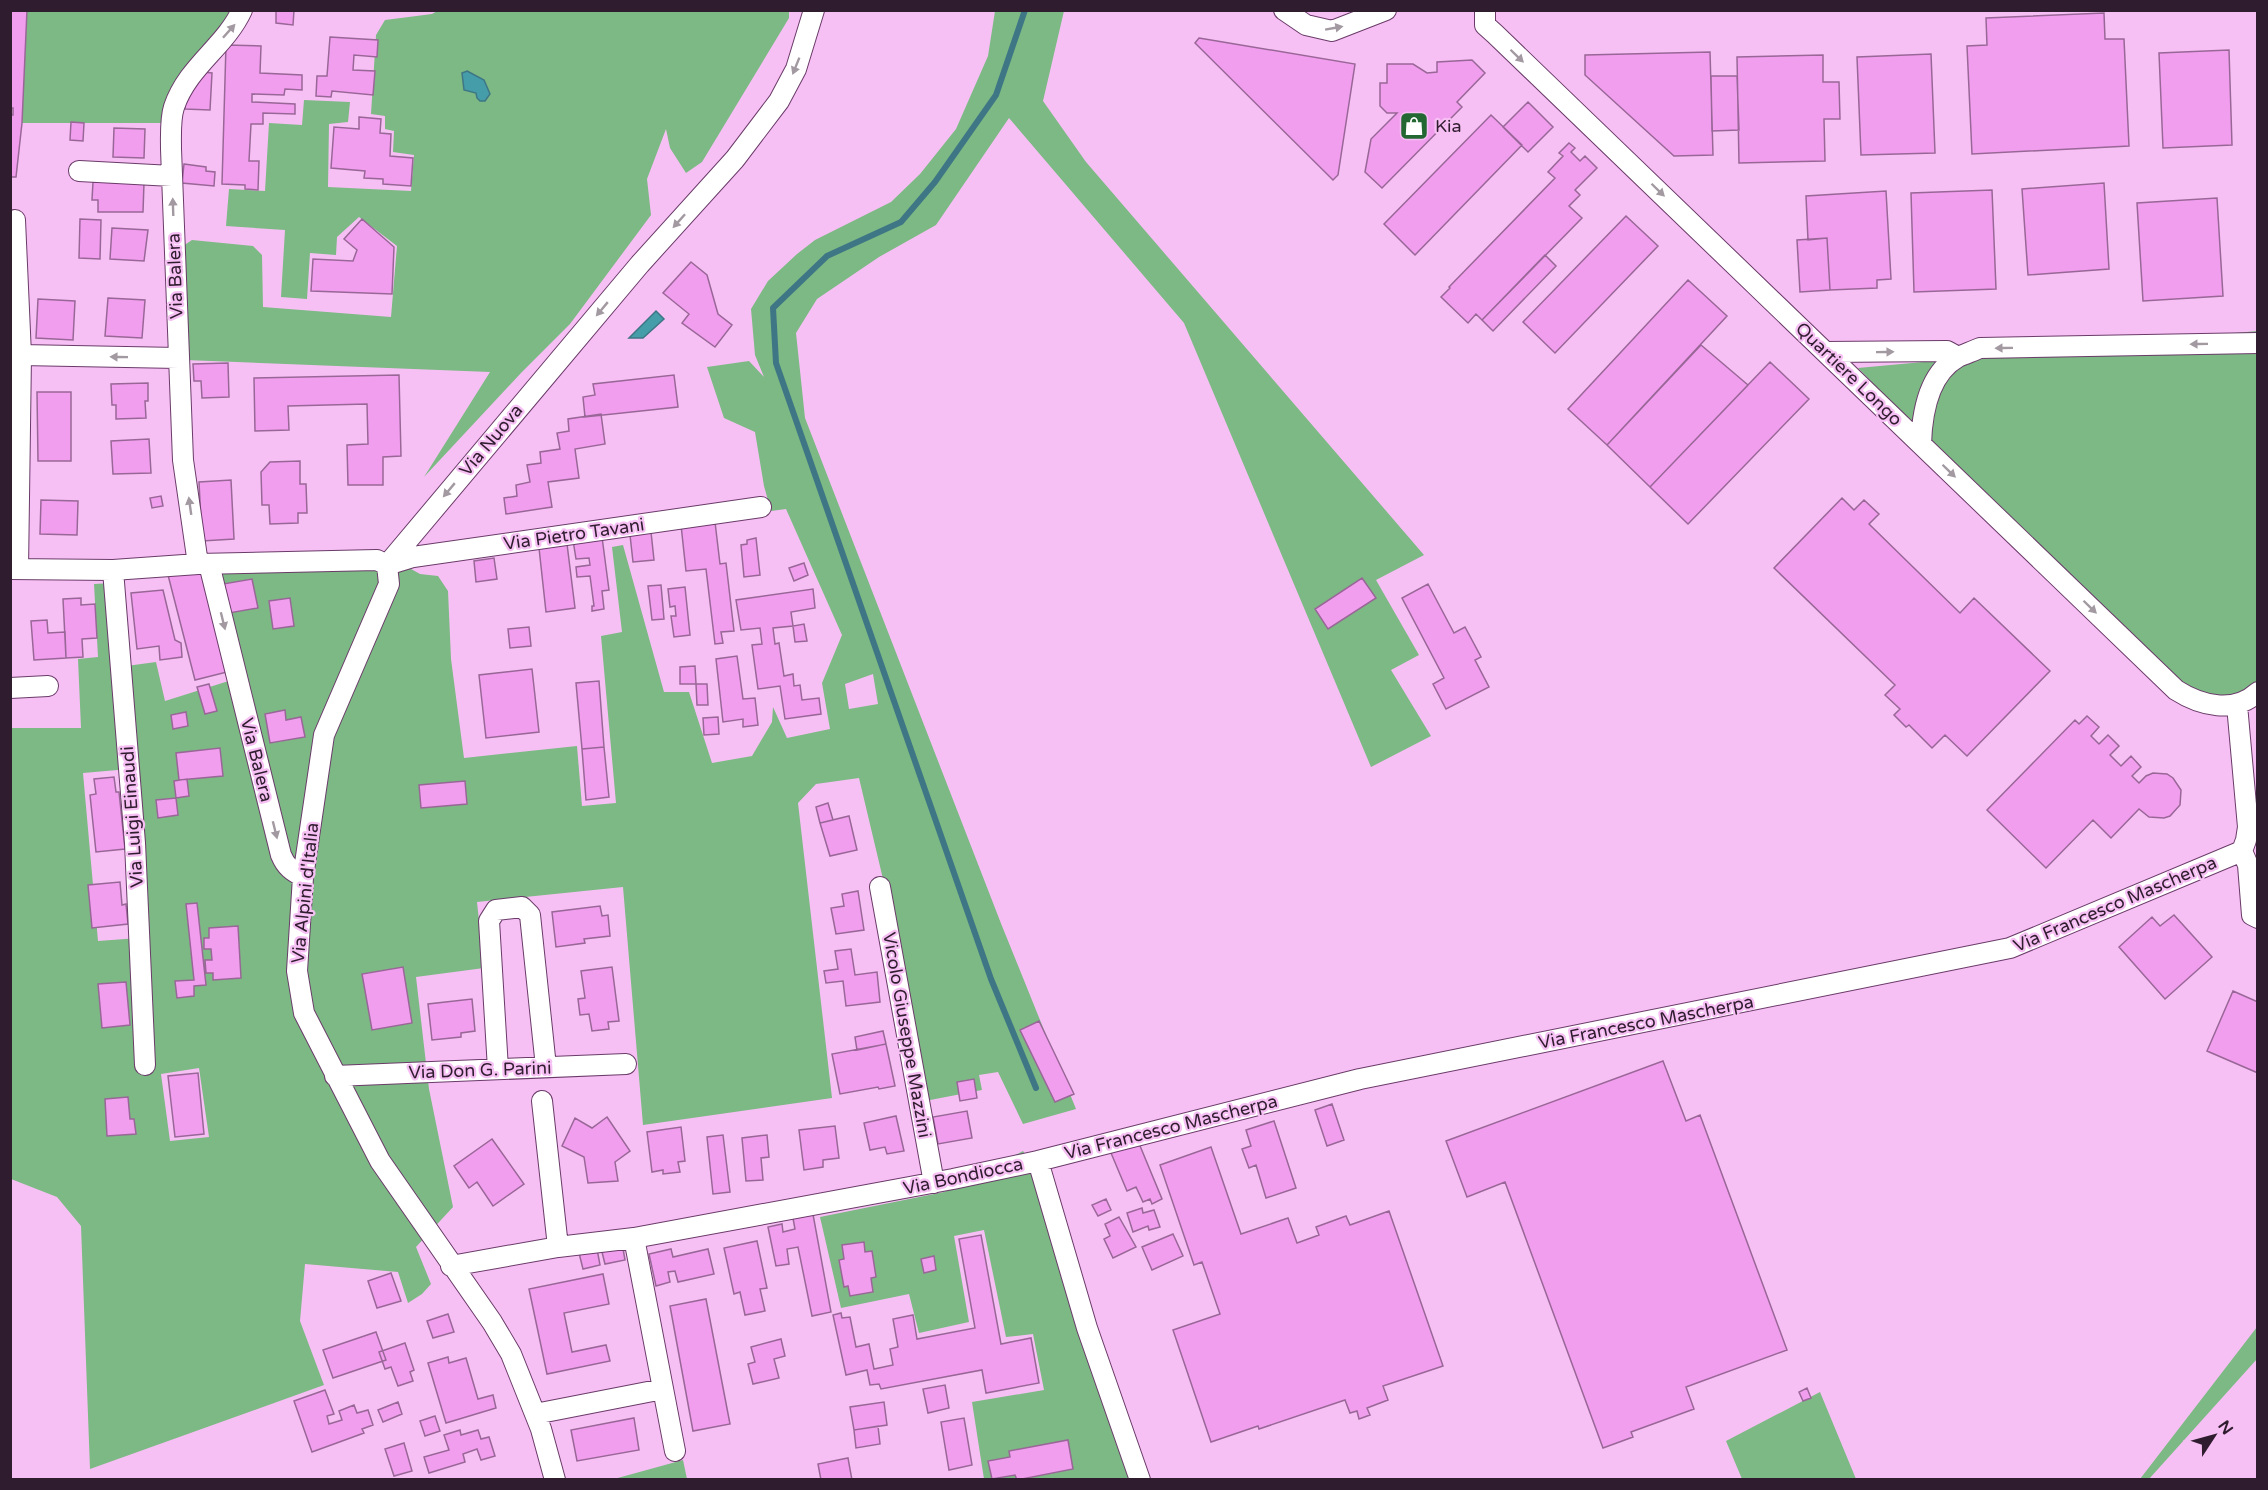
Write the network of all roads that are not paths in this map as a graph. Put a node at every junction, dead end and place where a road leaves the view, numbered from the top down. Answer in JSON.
{"nodes":[{"id":1,"x":242,"y":10,"type":"edge"},
{"id":2,"x":814,"y":10,"type":"edge"},
{"id":3,"x":1284,"y":10,"type":"edge"},
{"id":4,"x":1386,"y":10,"type":"edge"},
{"id":5,"x":1485,"y":10,"type":"edge"},
{"id":6,"x":79,"y":171,"type":"dead end"},
{"id":7,"x":172,"y":176,"type":"junction"},
{"id":8,"x":15,"y":220,"type":"dead end"},
{"id":9,"x":2258,"y":343,"type":"edge"},
{"id":10,"x":1826,"y":352,"type":"junction"},
{"id":11,"x":21,"y":355,"type":"junction"},
{"id":12,"x":1959,"y":357,"type":"junction"},
{"id":13,"x":178,"y":358,"type":"junction"},
{"id":14,"x":1921,"y":444,"type":"junction"},
{"id":15,"x":761,"y":507,"type":"dead end"},
{"id":16,"x":204,"y":564,"type":"junction"},
{"id":17,"x":387,"y":565,"type":"junction"},
{"id":18,"x":14,"y":569,"type":"edge"},
{"id":19,"x":113,"y":570,"type":"junction"},
{"id":20,"x":48,"y":686,"type":"dead end"},
{"id":21,"x":10,"y":688,"type":"edge"},
{"id":22,"x":2258,"y":692,"type":"edge"},
{"id":23,"x":2237,"y":705,"type":"junction"},
{"id":24,"x":2242,"y":851,"type":"junction"},
{"id":25,"x":303,"y":877,"type":"junction"},
{"id":26,"x":880,"y":887,"type":"dead end"},
{"id":27,"x":2258,"y":918,"type":"edge"},
{"id":28,"x":626,"y":1064,"type":"dead end"},
{"id":29,"x":145,"y":1065,"type":"dead end"},
{"id":30,"x":546,"y":1067,"type":"junction"},
{"id":31,"x":498,"y":1069,"type":"junction"},
{"id":32,"x":335,"y":1077,"type":"junction"},
{"id":33,"x":542,"y":1101,"type":"dead end"},
{"id":34,"x":1038,"y":1161,"type":"junction"},
{"id":35,"x":934,"y":1183,"type":"junction"},
{"id":36,"x":634,"y":1238,"type":"junction"},
{"id":37,"x":558,"y":1247,"type":"junction"},
{"id":38,"x":452,"y":1266,"type":"junction"},
{"id":39,"x":663,"y":1389,"type":"junction"},
{"id":40,"x":535,"y":1414,"type":"junction"},
{"id":41,"x":675,"y":1451,"type":"dead end"},
{"id":42,"x":555,"y":1479,"type":"edge"},
{"id":43,"x":1140,"y":1479,"type":"edge"}],
"edges":[{"from":7,"to":1,"type":"street","name":"Via Balera","one_way":true},
{"from":2,"to":17,"type":"street","name":"Via Nuova","one_way":true},
{"from":3,"to":4,"type":"street","one_way":true},
{"from":5,"to":10,"type":"street","name":"Quartiere Longo","one_way":true},
{"from":6,"to":7,"type":"street"},
{"from":13,"to":7,"type":"street","name":"Via Balera","one_way":true},
{"from":8,"to":11,"type":"street"},
{"from":9,"to":12,"type":"street","one_way":true},
{"from":10,"to":12,"type":"street","one_way":true},
{"from":10,"to":14,"type":"street","name":"Quartiere Longo"},
{"from":13,"to":11,"type":"street","one_way":true},
{"from":11,"to":18,"type":"street"},
{"from":12,"to":14,"type":"street"},
{"from":16,"to":13,"type":"street","name":"Via Balera","one_way":true},
{"from":14,"to":23,"type":"street","name":"Quartiere Longo","one_way":true},
{"from":15,"to":17,"type":"street","name":"Via Pietro Tavani"},
{"from":16,"to":17,"type":"street"},
{"from":16,"to":19,"type":"street"},
{"from":16,"to":25,"type":"street","name":"Via Balera","one_way":true},
{"from":17,"to":25,"type":"street","name":"Via Alpini d'Italia"},
{"from":18,"to":19,"type":"street"},
{"from":19,"to":29,"type":"street","name":"Via Luigi Einaudi"},
{"from":20,"to":21,"type":"street"},
{"from":22,"to":23,"type":"street"},
{"from":23,"to":24,"type":"street"},
{"from":24,"to":27,"type":"street"},
{"from":24,"to":34,"type":"street","name":"Via Francesco Mascherpa"},
{"from":25,"to":32,"type":"street","name":"Via Alpini d'Italia"},
{"from":26,"to":35,"type":"street","name":"Vicolo Giuseppe Mazzini"},
{"from":28,"to":30,"type":"street","name":"Via Don G. Parini"},
{"from":30,"to":31,"type":"street","name":"Via Don G. Parini"},
{"from":30,"to":31,"type":"street"},
{"from":31,"to":32,"type":"street","name":"Via Don G. Parini"},
{"from":32,"to":38,"type":"street","name":"Via Alpini d'Italia"},
{"from":33,"to":37,"type":"street"},
{"from":34,"to":35,"type":"street","name":"Via Bondiocca"},
{"from":34,"to":43,"type":"street","name":"Via Bondiocca"},
{"from":35,"to":36,"type":"street","name":"Via Bondiocca"},
{"from":36,"to":37,"type":"street","name":"Via Bondiocca"},
{"from":36,"to":39,"type":"street"},
{"from":37,"to":38,"type":"street","name":"Via Bondiocca"},
{"from":38,"to":40,"type":"street","name":"Via Alpini d'Italia"},
{"from":39,"to":40,"type":"street"},
{"from":39,"to":41,"type":"street"},
{"from":40,"to":42,"type":"street","name":"Via Alpini d'Italia"}]}
